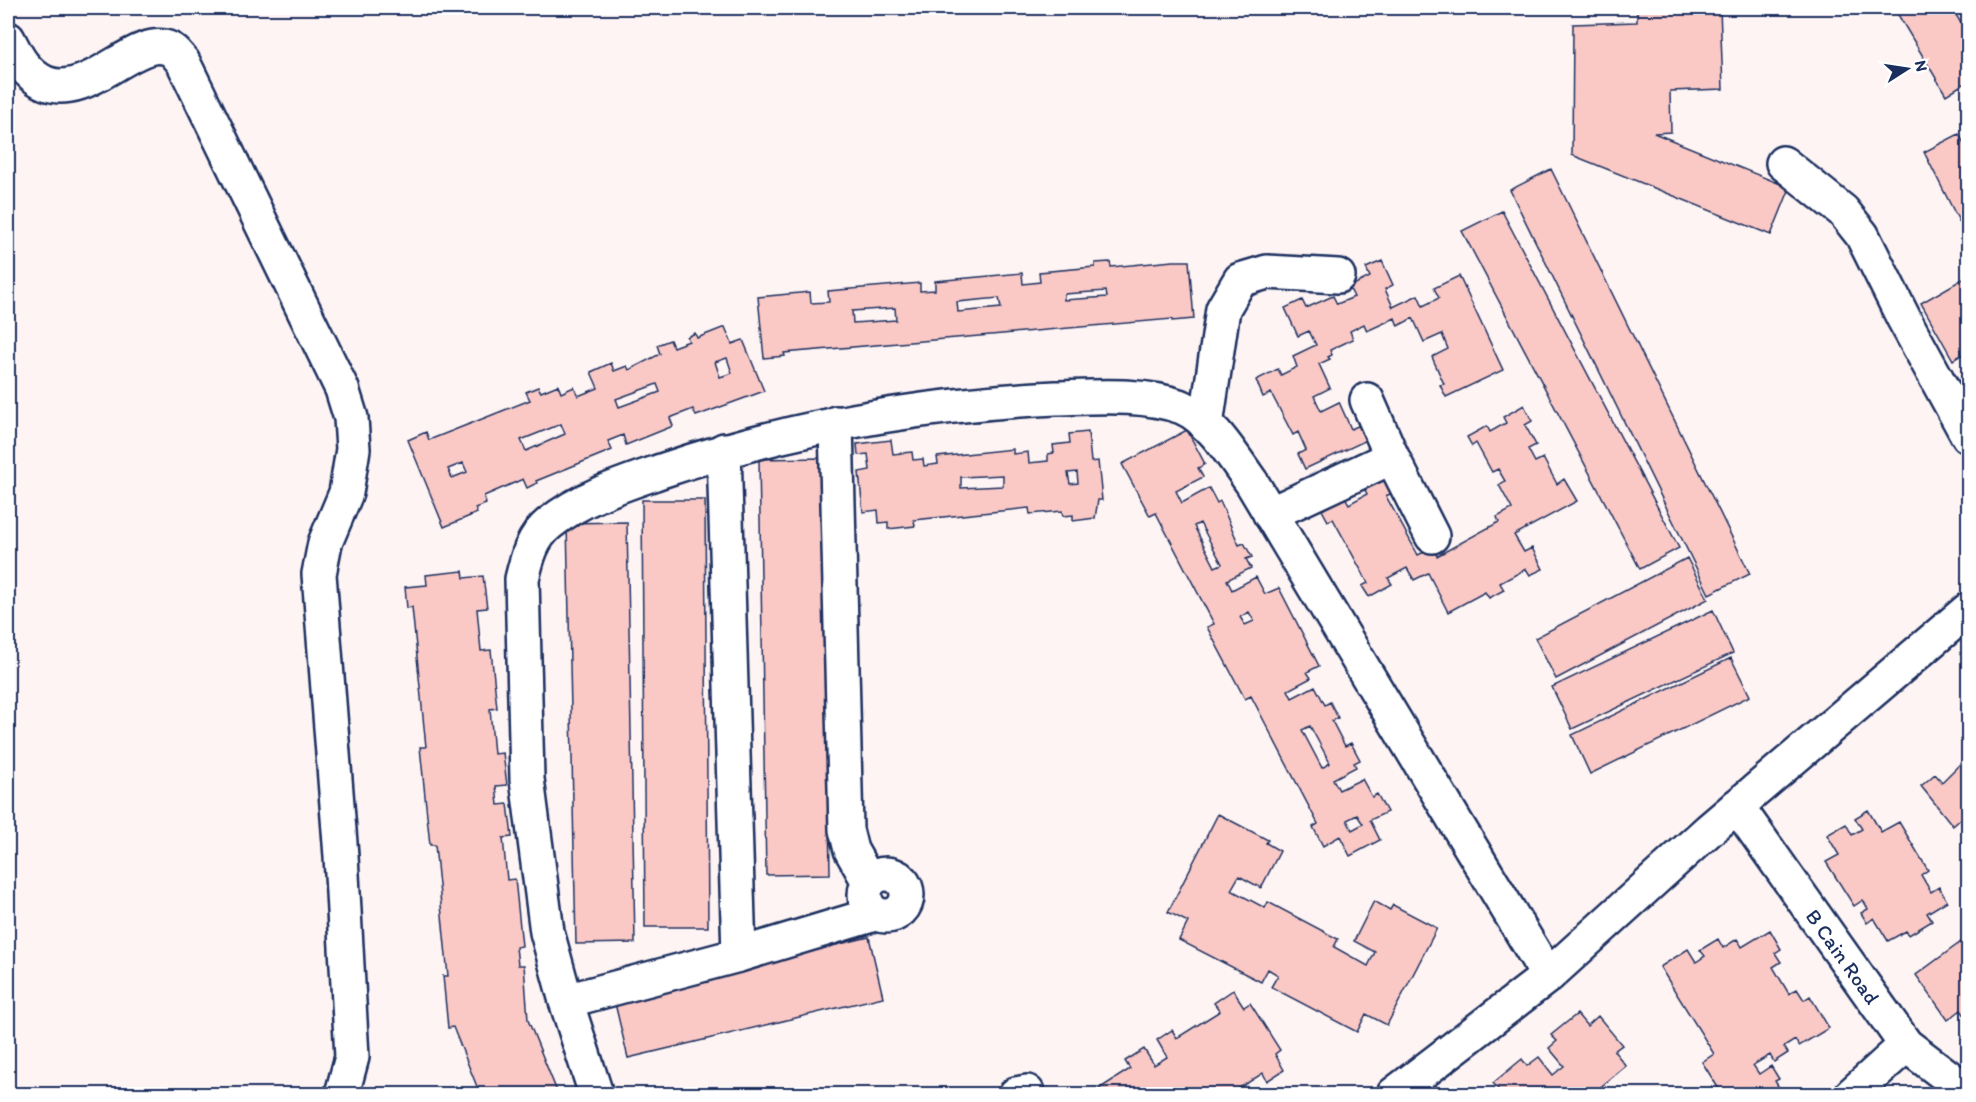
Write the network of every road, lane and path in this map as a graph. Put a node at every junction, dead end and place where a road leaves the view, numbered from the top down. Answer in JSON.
{"nodes":[{"id":1,"x":8,"y":39,"type":"edge"},
{"id":2,"x":1783,"y":163,"type":"dead end"},
{"id":3,"x":1338,"y":276,"type":"dead end"},
{"id":4,"x":1367,"y":400,"type":"dead end"},
{"id":5,"x":836,"y":423,"type":"junction"},
{"id":6,"x":1206,"y":425,"type":"junction"},
{"id":7,"x":1968,"y":436,"type":"edge"},
{"id":8,"x":724,"y":450,"type":"junction"},
{"id":9,"x":1392,"y":457,"type":"junction"},
{"id":10,"x":1270,"y":514,"type":"junction"},
{"id":11,"x":1432,"y":536,"type":"dead end"},
{"id":12,"x":1968,"y":609,"type":"edge"},
{"id":13,"x":1737,"y":806,"type":"junction"},
{"id":14,"x":739,"y":955,"type":"junction"},
{"id":15,"x":1548,"y":976,"type":"junction"},
{"id":16,"x":566,"y":1001,"type":"junction"},
{"id":17,"x":1906,"y":1046,"type":"junction"},
{"id":18,"x":1968,"y":1092,"type":"edge"},
{"id":19,"x":342,"y":1095,"type":"edge"},
{"id":20,"x":596,"y":1095,"type":"edge"},
{"id":21,"x":1394,"y":1095,"type":"edge"},
{"id":22,"x":1852,"y":1095,"type":"edge"}],
"edges":[{"from":1,"to":19,"type":"street"},
{"from":2,"to":7,"type":"street"},
{"from":3,"to":6,"type":"street"},
{"from":4,"to":9,"type":"street"},
{"from":5,"to":6,"type":"street"},
{"from":5,"to":8,"type":"street"},
{"from":5,"to":14,"type":"street"},
{"from":6,"to":10,"type":"street"},
{"from":8,"to":14,"type":"street"},
{"from":8,"to":16,"type":"street"},
{"from":9,"to":10,"type":"street"},
{"from":9,"to":11,"type":"street"},
{"from":10,"to":15,"type":"street"},
{"from":12,"to":13,"type":"street"},
{"from":13,"to":15,"type":"street"},
{"from":13,"to":17,"type":"street","name":"B Cain Road"},
{"from":14,"to":16,"type":"street"},
{"from":15,"to":21,"type":"street"},
{"from":16,"to":20,"type":"street"},
{"from":17,"to":18,"type":"street","name":"B Cain Road"},
{"from":17,"to":22,"type":"street"}]}
